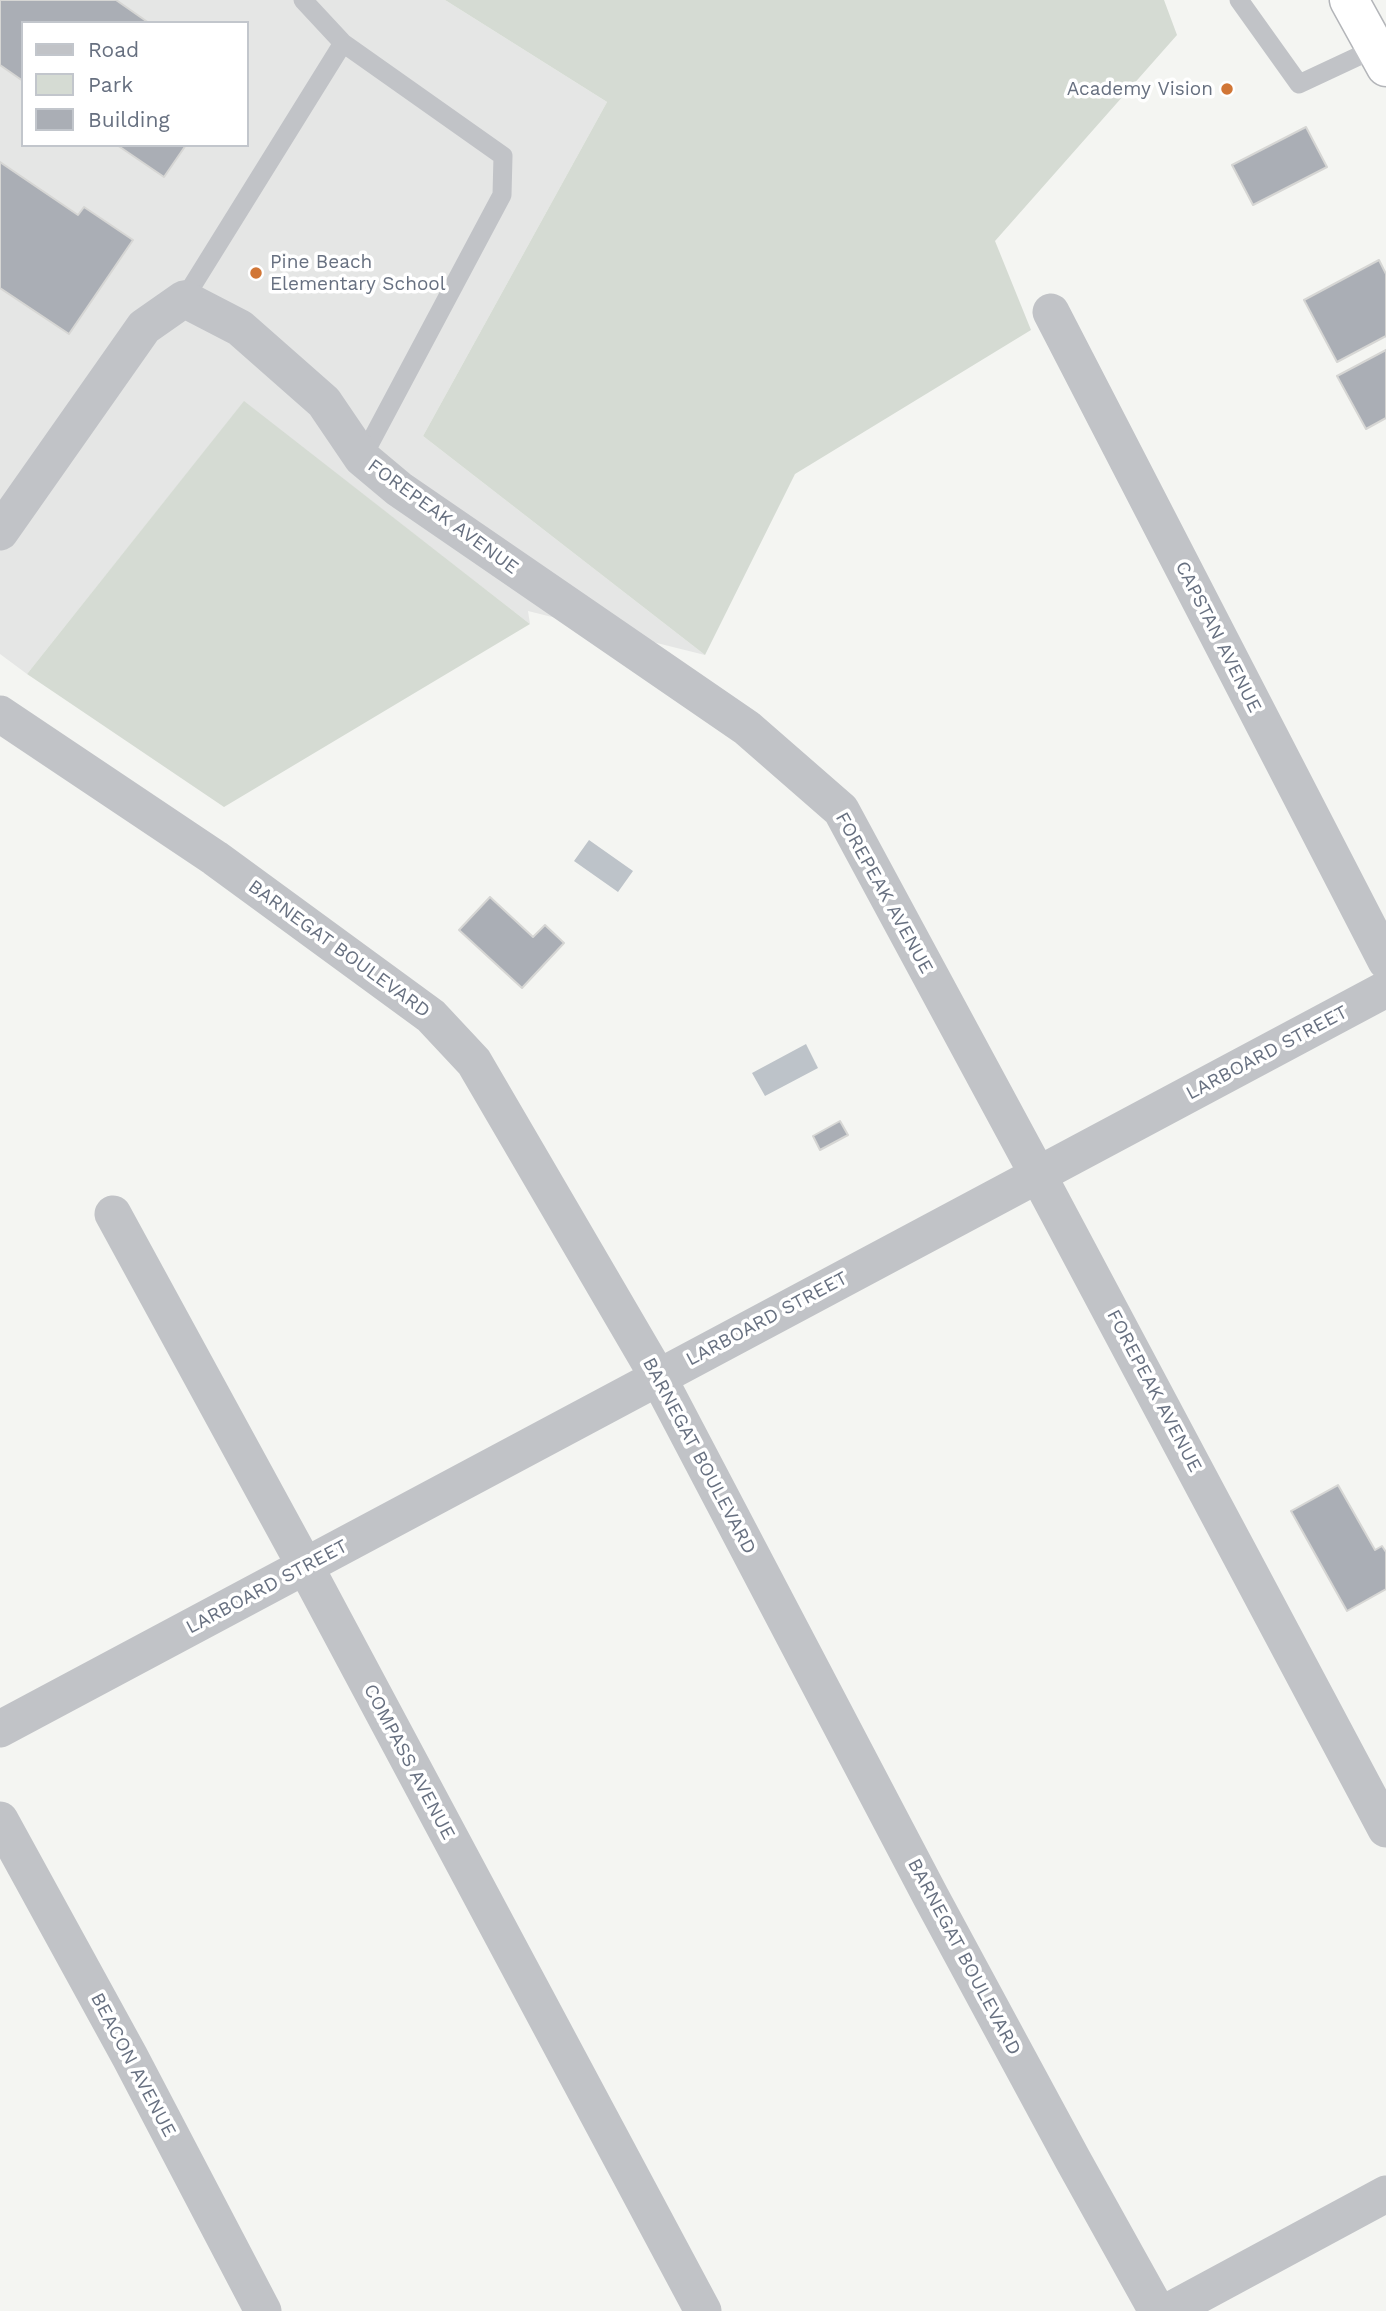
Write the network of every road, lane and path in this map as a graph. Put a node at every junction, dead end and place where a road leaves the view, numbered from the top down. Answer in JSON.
{"nodes":[{"id":1,"x":303,"y":0,"type":"edge"},
{"id":2,"x":1239,"y":0,"type":"edge"},
{"id":3,"x":1349,"y":0,"type":"edge"},
{"id":4,"x":343,"y":43,"type":"junction"},
{"id":5,"x":1381,"y":58,"type":"edge"},
{"id":6,"x":184,"y":299,"type":"junction"},
{"id":7,"x":1051,"y":312,"type":"dead end"},
{"id":8,"x":362,"y":458,"type":"junction"},
{"id":9,"x":0,"y":532,"type":"edge"},
{"id":10,"x":0,"y":714,"type":"edge"},
{"id":11,"x":1386,"y":961,"type":"edge"},
{"id":12,"x":1386,"y":989,"type":"edge"},
{"id":13,"x":1038,"y":1175,"type":"junction"},
{"id":14,"x":113,"y":1214,"type":"dead end"},
{"id":15,"x":658,"y":1377,"type":"junction"},
{"id":16,"x":305,"y":1566,"type":"junction"},
{"id":17,"x":0,"y":1730,"type":"edge"},
{"id":18,"x":0,"y":1820,"type":"edge"},
{"id":19,"x":1386,"y":1829,"type":"edge"},
{"id":20,"x":1386,"y":2194,"type":"edge"},
{"id":21,"x":263,"y":2311,"type":"edge"},
{"id":22,"x":703,"y":2311,"type":"edge"},
{"id":23,"x":1157,"y":2311,"type":"edge"},
{"id":24,"x":1169,"y":2311,"type":"edge"}],
"edges":[{"from":1,"to":4,"type":"lane"},
{"from":2,"to":5,"type":"lane"},
{"from":3,"to":5,"type":"highway"},
{"from":4,"to":6,"type":"lane"},
{"from":4,"to":8,"type":"lane"},
{"from":6,"to":8,"type":"street","name":"FOREPEAK AVENUE"},
{"from":6,"to":9,"type":"street"},
{"from":7,"to":11,"type":"street","name":"CAPSTAN AVENUE"},
{"from":8,"to":13,"type":"street","name":"FOREPEAK AVENUE"},
{"from":10,"to":15,"type":"street","name":"BARNEGAT BOULEVARD"},
{"from":12,"to":13,"type":"street","name":"LARBOARD STREET"},
{"from":13,"to":15,"type":"street","name":"LARBOARD STREET"},
{"from":13,"to":19,"type":"street","name":"FOREPEAK AVENUE"},
{"from":14,"to":16,"type":"street","name":"COMPASS AVENUE"},
{"from":15,"to":16,"type":"street","name":"LARBOARD STREET"},
{"from":15,"to":23,"type":"street","name":"BARNEGAT BOULEVARD"},
{"from":16,"to":17,"type":"street","name":"LARBOARD STREET"},
{"from":16,"to":22,"type":"street","name":"COMPASS AVENUE"},
{"from":18,"to":21,"type":"street","name":"BEACON AVENUE"},
{"from":20,"to":24,"type":"street"}]}
